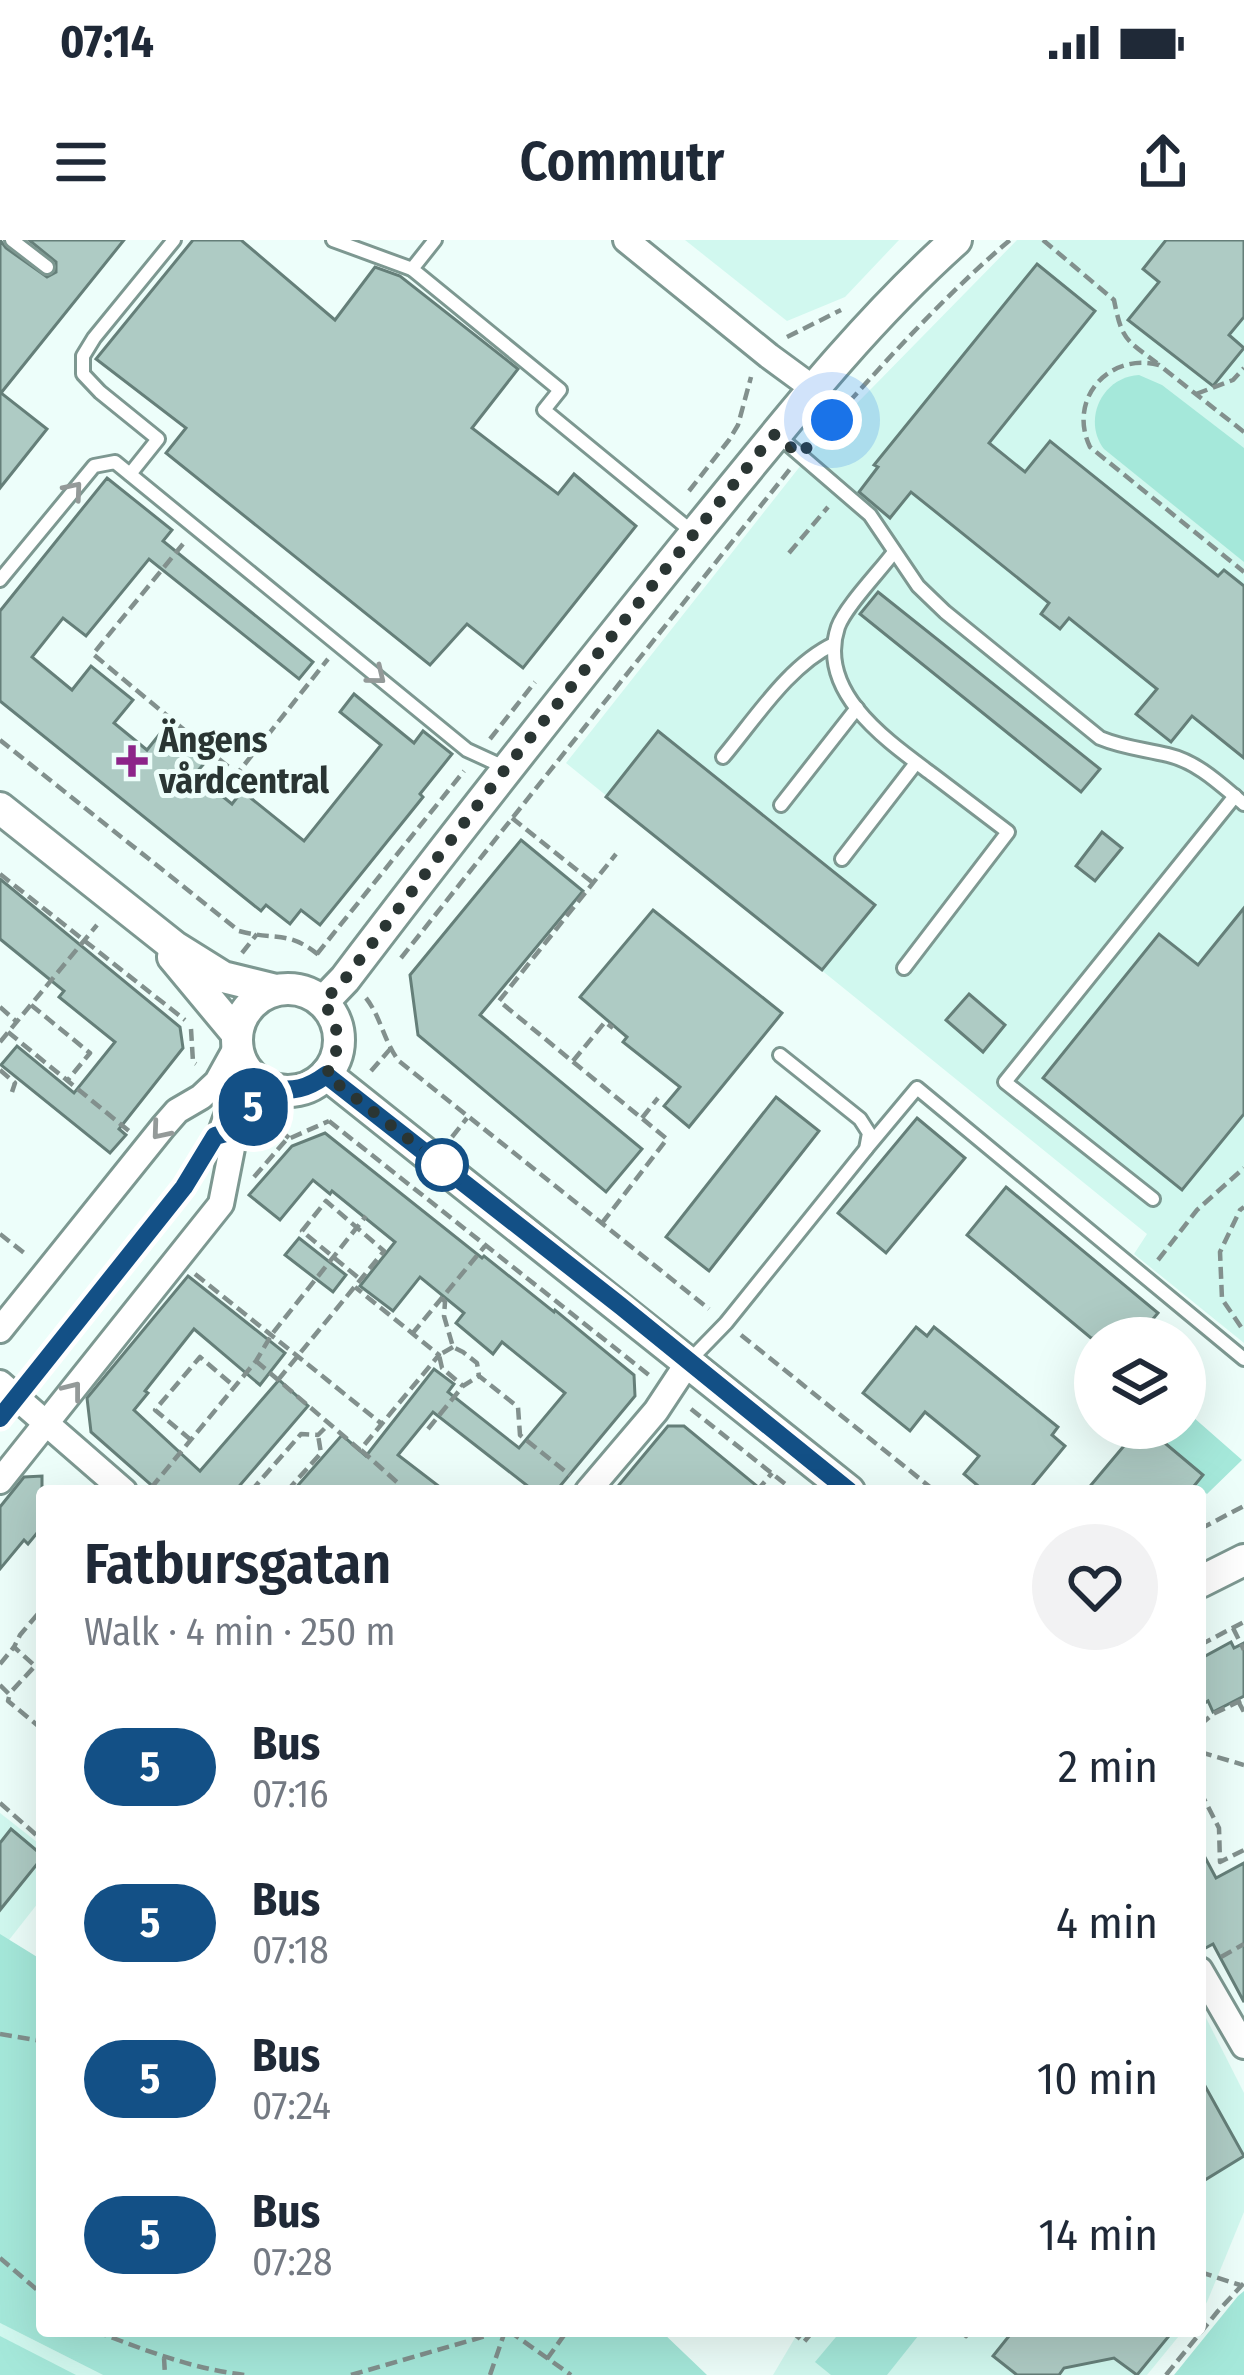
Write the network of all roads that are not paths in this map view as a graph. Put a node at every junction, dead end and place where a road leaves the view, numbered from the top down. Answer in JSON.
{"nodes":[{"id":1,"x":12,"y":240,"type":"edge"},
{"id":2,"x":174,"y":240,"type":"edge"},
{"id":3,"x":333,"y":240,"type":"edge"},
{"id":4,"x":435,"y":240,"type":"edge"},
{"id":5,"x":626,"y":240,"type":"edge"},
{"id":6,"x":956,"y":240,"type":"edge"},
{"id":7,"x":46,"y":267,"type":"dead end"},
{"id":8,"x":412,"y":268,"type":"junction"},
{"id":9,"x":814,"y":389,"type":"junction"},
{"id":10,"x":775,"y":434,"type":"junction"},
{"id":11,"x":130,"y":474,"type":"junction"},
{"id":12,"x":695,"y":534,"type":"junction"},
{"id":13,"x":894,"y":552,"type":"junction"},
{"id":14,"x":0,"y":580,"type":"edge"},
{"id":15,"x":834,"y":644,"type":"junction"},
{"id":16,"x":857,"y":708,"type":"junction"},
{"id":17,"x":723,"y":757,"type":"dead end"},
{"id":18,"x":492,"y":761,"type":"junction"},
{"id":19,"x":916,"y":763,"type":"junction"},
{"id":20,"x":1240,"y":800,"type":"edge"},
{"id":21,"x":781,"y":805,"type":"dead end"},
{"id":22,"x":0,"y":808,"type":"edge"},
{"id":23,"x":842,"y":859,"type":"dead end"},
{"id":24,"x":146,"y":925,"type":"junction"},
{"id":25,"x":904,"y":968,"type":"dead end"},
{"id":26,"x":276,"y":990,"type":"junction"},
{"id":27,"x":323,"y":1002,"type":"junction"},
{"id":28,"x":780,"y":1054,"type":"dead end"},
{"id":29,"x":244,"y":1071,"type":"junction"},
{"id":30,"x":326,"y":1075,"type":"junction"},
{"id":31,"x":226,"y":1133,"type":"junction"},
{"id":32,"x":866,"y":1149,"type":"junction"},
{"id":33,"x":1153,"y":1199,"type":"dead end"},
{"id":34,"x":0,"y":1330,"type":"edge"},
{"id":35,"x":1244,"y":1359,"type":"edge"},
{"id":36,"x":689,"y":1361,"type":"junction"},
{"id":37,"x":8,"y":1390,"type":"edge"},
{"id":38,"x":0,"y":1418,"type":"edge"},
{"id":39,"x":46,"y":1423,"type":"junction"},
{"id":40,"x":0,"y":1481,"type":"edge"},
{"id":41,"x":117,"y":1485,"type":"edge"},
{"id":42,"x":593,"y":1485,"type":"edge"},
{"id":43,"x":842,"y":1485,"type":"edge"},
{"id":44,"x":1244,"y":1560,"type":"edge"},
{"id":45,"x":1206,"y":1579,"type":"edge"},
{"id":46,"x":1206,"y":1980,"type":"edge"},
{"id":47,"x":1244,"y":2046,"type":"edge"}],
"edges":[{"from":1,"to":7,"type":"lane"},
{"from":2,"to":11,"type":"lane"},
{"from":3,"to":8,"type":"lane"},
{"from":4,"to":8,"type":"lane"},
{"from":5,"to":9,"type":"street"},
{"from":6,"to":9,"type":"street"},
{"from":8,"to":12,"type":"lane"},
{"from":9,"to":10,"type":"street"},
{"from":10,"to":12,"type":"street"},
{"from":10,"to":13,"type":"lane"},
{"from":14,"to":11,"type":"lane","one_way":true},
{"from":11,"to":18,"type":"lane","one_way":true},
{"from":12,"to":18,"type":"street"},
{"from":13,"to":15,"type":"lane"},
{"from":13,"to":20,"type":"lane"},
{"from":15,"to":16,"type":"lane"},
{"from":15,"to":17,"type":"lane"},
{"from":16,"to":19,"type":"lane"},
{"from":16,"to":21,"type":"lane"},
{"from":18,"to":27,"type":"street"},
{"from":19,"to":23,"type":"lane"},
{"from":19,"to":25,"type":"lane"},
{"from":20,"to":33,"type":"lane"},
{"from":22,"to":24,"type":"street"},
{"from":24,"to":26,"type":"street"},
{"from":24,"to":29,"type":"street"},
{"from":26,"to":27,"type":"street"},
{"from":26,"to":29,"type":"street"},
{"from":27,"to":30,"type":"street"},
{"from":28,"to":32,"type":"lane"},
{"from":29,"to":30,"type":"street"},
{"from":29,"to":31,"type":"street"},
{"from":29,"to":31,"type":"lane"},
{"from":29,"to":34,"type":"street","one_way":true},
{"from":30,"to":36,"type":"street"},
{"from":31,"to":37,"type":"lane"},
{"from":39,"to":31,"type":"street","one_way":true},
{"from":32,"to":35,"type":"lane"},
{"from":32,"to":36,"type":"lane"},
{"from":36,"to":42,"type":"street"},
{"from":36,"to":43,"type":"street"},
{"from":37,"to":38,"type":"lane"},
{"from":37,"to":39,"type":"street"},
{"from":39,"to":40,"type":"street"},
{"from":39,"to":41,"type":"street"},
{"from":44,"to":45,"type":"street"},
{"from":46,"to":47,"type":"street"}]}
